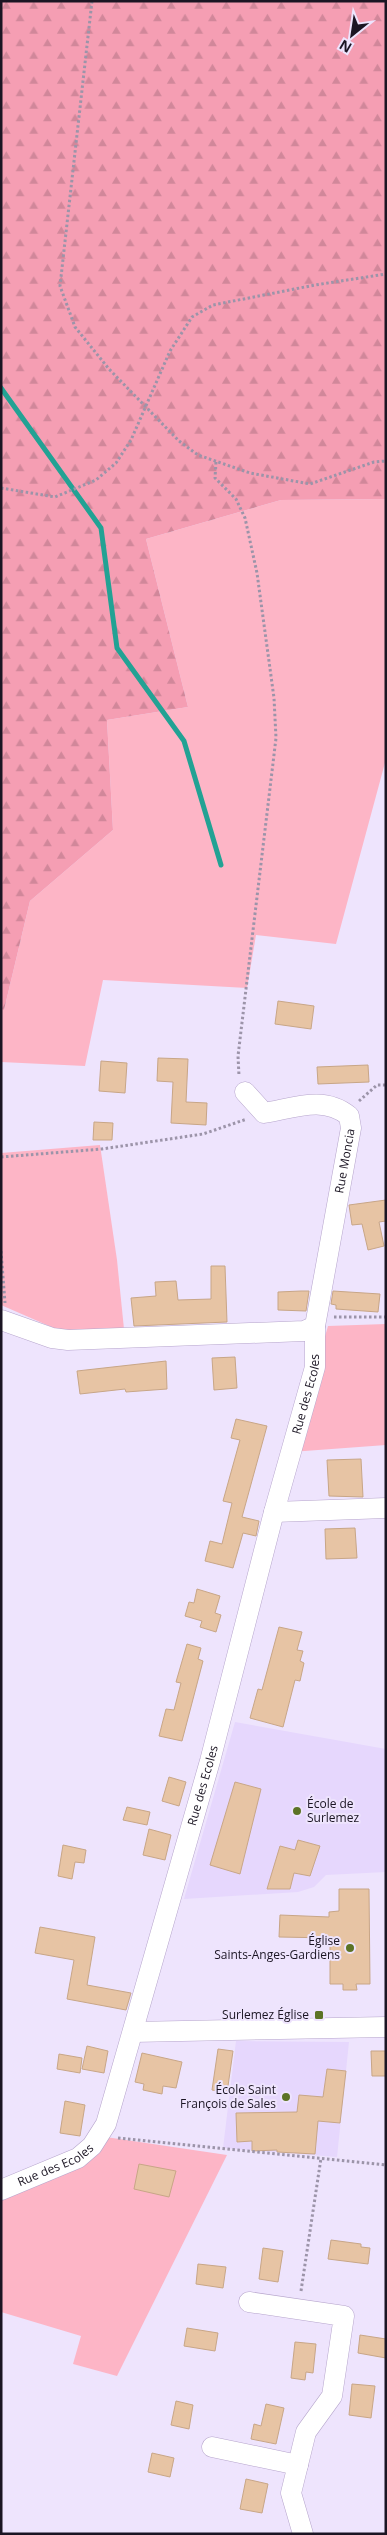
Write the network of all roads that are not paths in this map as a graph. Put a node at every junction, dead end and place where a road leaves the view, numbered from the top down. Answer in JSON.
{"nodes":[{"id":1,"x":244,"y":1092,"type":"road end"},
{"id":2,"x":3,"y":1320,"type":"edge"},
{"id":3,"x":316,"y":1323,"type":"junction"},
{"id":4,"x":386,"y":1508,"type":"edge"},
{"id":5,"x":274,"y":1512,"type":"junction"},
{"id":6,"x":386,"y":2027,"type":"edge"},
{"id":7,"x":134,"y":2032,"type":"junction"},
{"id":8,"x":1,"y":2190,"type":"edge"},
{"id":9,"x":249,"y":2302,"type":"dead end"},
{"id":10,"x":212,"y":2447,"type":"dead end"},
{"id":11,"x":298,"y":2465,"type":"junction"},
{"id":12,"x":303,"y":2534,"type":"edge"}],
"edges":[{"from":1,"to":3,"type":"street","name":"Rue Moncia"},
{"from":2,"to":3,"type":"street"},
{"from":3,"to":5,"type":"street","name":"Rue des Ecoles"},
{"from":4,"to":5,"type":"street"},
{"from":5,"to":7,"type":"street","name":"Rue des Ecoles"},
{"from":6,"to":7,"type":"street"},
{"from":7,"to":8,"type":"street","name":"Rue des Ecoles"},
{"from":9,"to":11,"type":"street"},
{"from":10,"to":11,"type":"street"},
{"from":11,"to":12,"type":"street"}]}
